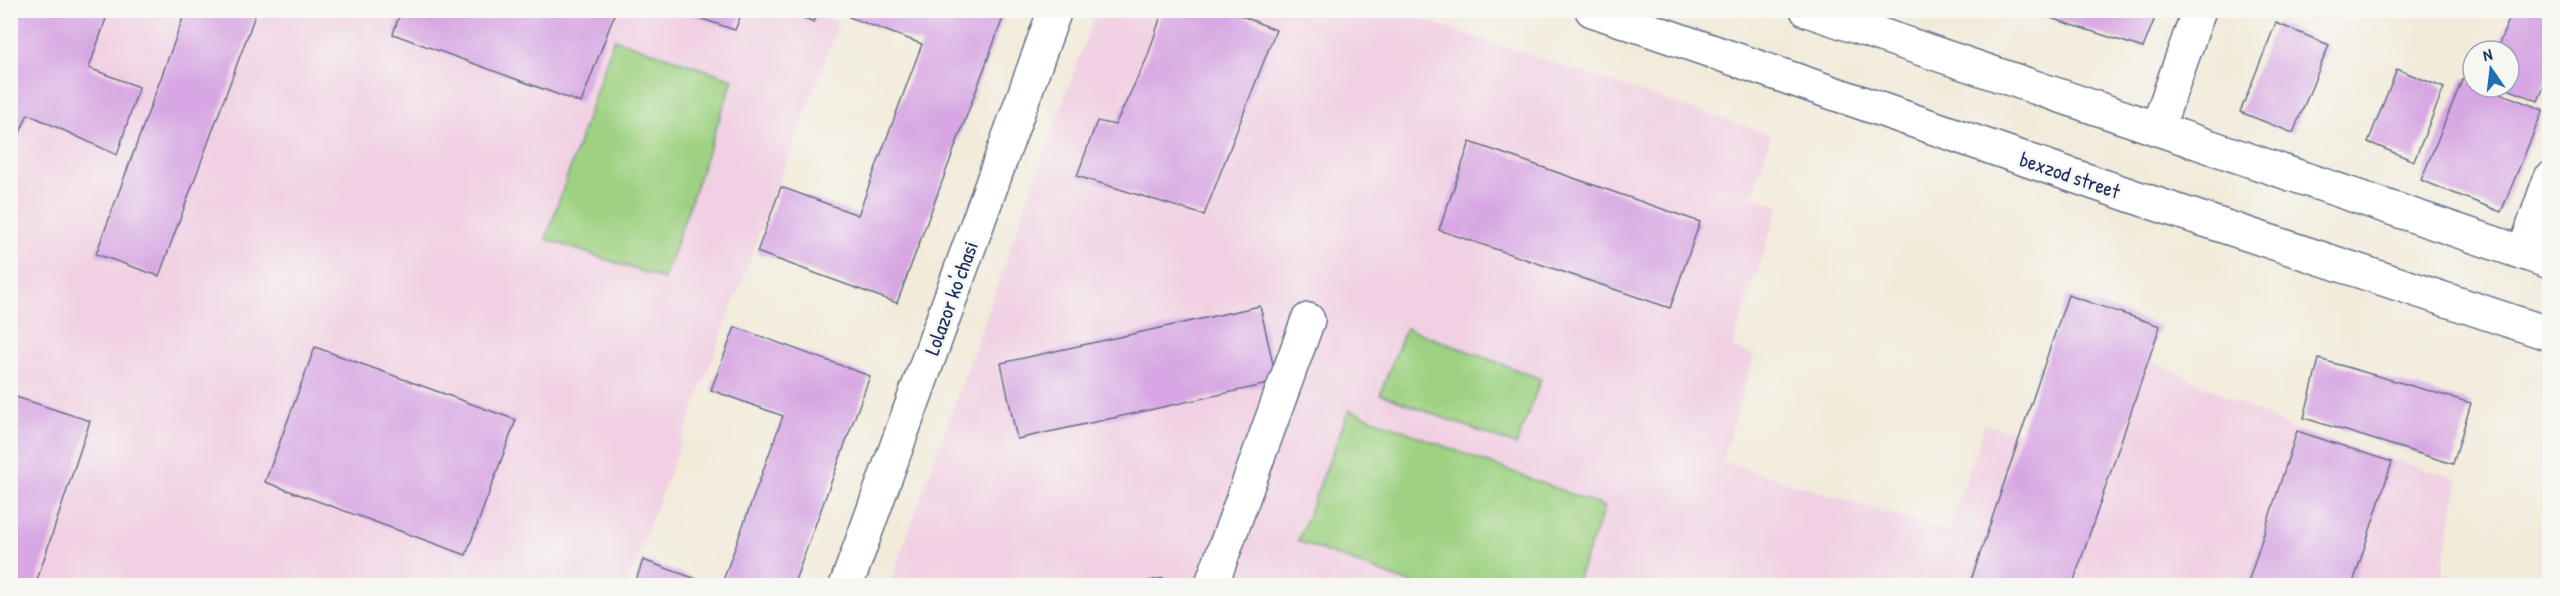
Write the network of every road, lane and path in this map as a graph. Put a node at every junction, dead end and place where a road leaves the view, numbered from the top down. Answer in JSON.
{"nodes":[{"id":1,"x":1055,"y":10,"type":"edge"},
{"id":2,"x":1592,"y":10,"type":"edge"},
{"id":3,"x":1807,"y":10,"type":"edge"},
{"id":4,"x":2199,"y":10,"type":"edge"},
{"id":5,"x":2157,"y":129,"type":"junction"},
{"id":6,"x":2550,"y":179,"type":"edge"},
{"id":7,"x":2537,"y":258,"type":"edge"},
{"id":8,"x":1308,"y":320,"type":"dead end"},
{"id":9,"x":2550,"y":334,"type":"edge"},
{"id":10,"x":846,"y":585,"type":"edge"},
{"id":11,"x":1211,"y":585,"type":"edge"}],
"edges":[{"from":1,"to":10,"type":"street","name":"Lolazor ko'chasi"},
{"from":2,"to":9,"type":"street","name":"bexzod street"},
{"from":3,"to":5,"type":"street"},
{"from":4,"to":5,"type":"street"},
{"from":5,"to":7,"type":"street"},
{"from":6,"to":7,"type":"street"},
{"from":8,"to":11,"type":"street"}]}
